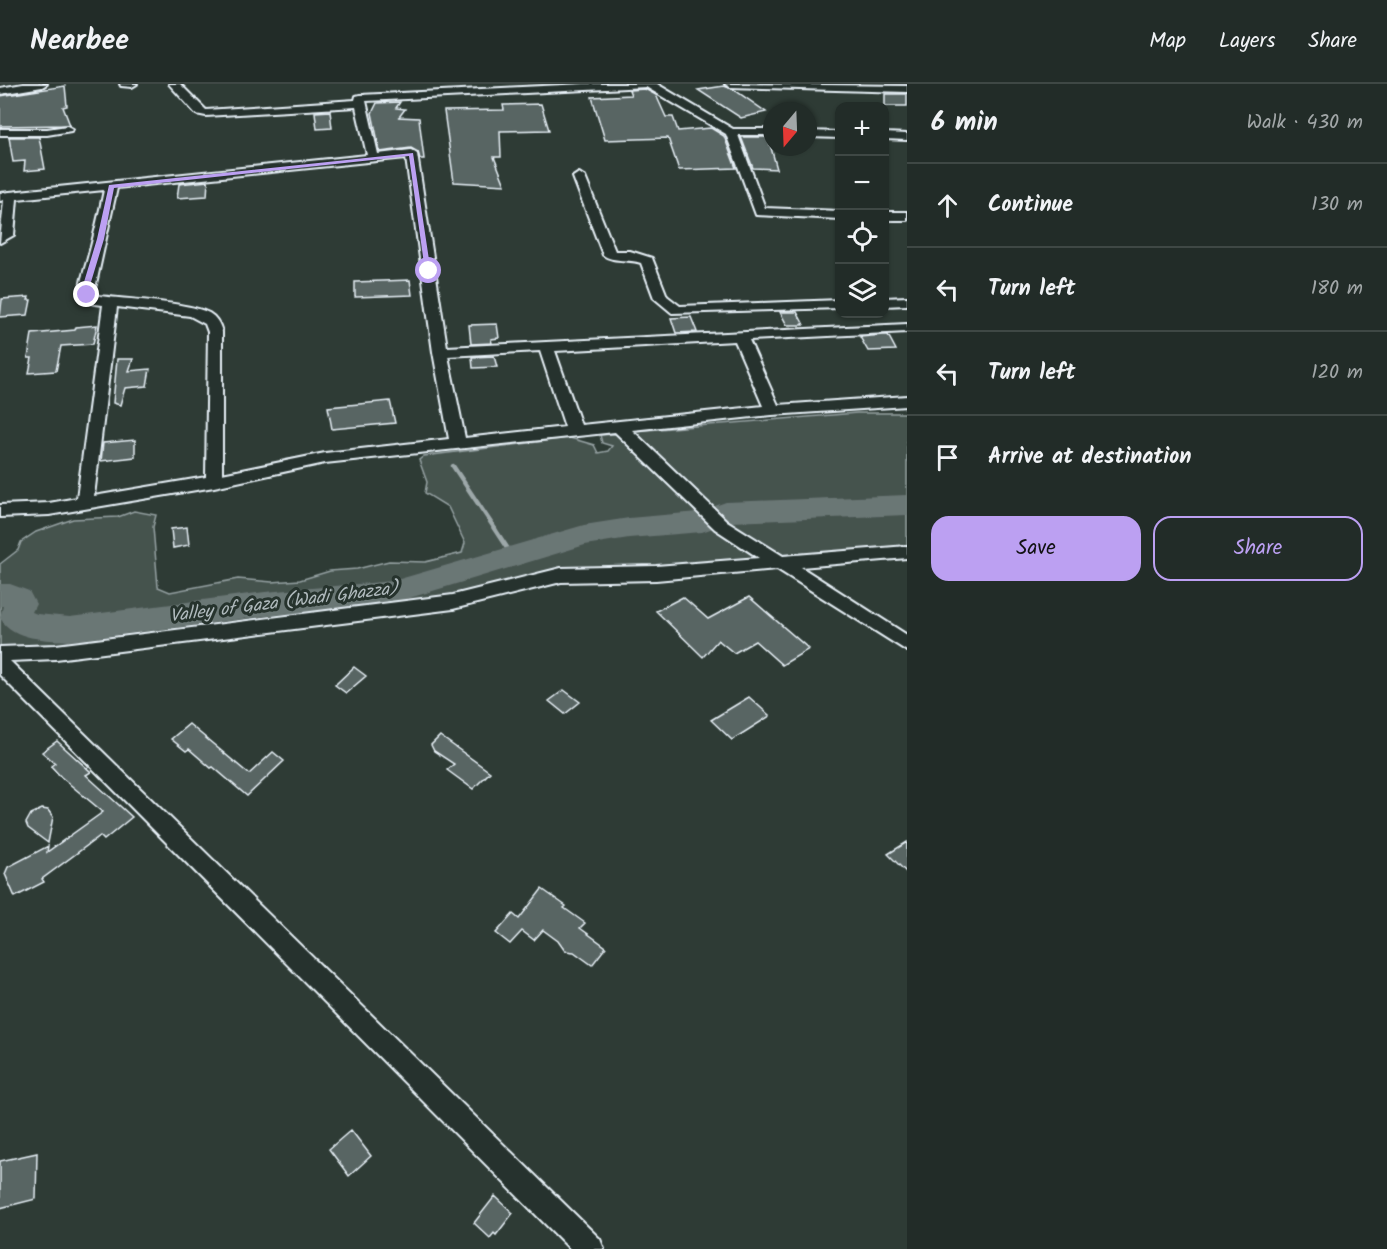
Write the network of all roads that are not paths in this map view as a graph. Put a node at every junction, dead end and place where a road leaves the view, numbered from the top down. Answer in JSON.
{"nodes":[{"id":1,"x":36,"y":84,"type":"edge"},
{"id":2,"x":125,"y":84,"type":"edge"},
{"id":3,"x":132,"y":84,"type":"edge"},
{"id":4,"x":174,"y":84,"type":"edge"},
{"id":5,"x":648,"y":84,"type":"edge"},
{"id":6,"x":652,"y":84,"type":"edge"},
{"id":7,"x":730,"y":84,"type":"edge"},
{"id":8,"x":482,"y":87,"type":"edge"},
{"id":9,"x":907,"y":89,"type":"edge"},
{"id":10,"x":0,"y":91,"type":"edge"},
{"id":11,"x":361,"y":104,"type":"junction"},
{"id":12,"x":67,"y":129,"type":"dead end"},
{"id":13,"x":0,"y":132,"type":"edge"},
{"id":14,"x":730,"y":132,"type":"junction"},
{"id":15,"x":763,"y":132,"type":"edge"},
{"id":16,"x":817,"y":134,"type":"edge"},
{"id":17,"x":835,"y":135,"type":"edge"},
{"id":18,"x":889,"y":136,"type":"edge"},
{"id":19,"x":907,"y":136,"type":"edge"},
{"id":20,"x":373,"y":157,"type":"junction"},
{"id":21,"x":579,"y":177,"type":"dead end"},
{"id":22,"x":111,"y":186,"type":"junction"},
{"id":23,"x":5,"y":196,"type":"edge"},
{"id":24,"x":835,"y":215,"type":"edge"},
{"id":25,"x":889,"y":216,"type":"edge"},
{"id":26,"x":907,"y":216,"type":"edge"},
{"id":27,"x":0,"y":239,"type":"edge"},
{"id":28,"x":111,"y":301,"type":"junction"},
{"id":29,"x":907,"y":301,"type":"edge"},
{"id":30,"x":889,"y":302,"type":"edge"},
{"id":31,"x":835,"y":304,"type":"edge"},
{"id":32,"x":907,"y":328,"type":"edge"},
{"id":33,"x":741,"y":338,"type":"junction"},
{"id":34,"x":546,"y":347,"type":"junction"},
{"id":35,"x":440,"y":352,"type":"junction"},
{"id":36,"x":907,"y":401,"type":"edge"},
{"id":37,"x":772,"y":410,"type":"junction"},
{"id":38,"x":619,"y":427,"type":"junction"},
{"id":39,"x":575,"y":432,"type":"junction"},
{"id":40,"x":458,"y":445,"type":"junction"},
{"id":41,"x":214,"y":481,"type":"junction"},
{"id":42,"x":85,"y":502,"type":"junction"},
{"id":43,"x":0,"y":511,"type":"edge"},
{"id":44,"x":907,"y":552,"type":"edge"},
{"id":45,"x":781,"y":562,"type":"junction"},
{"id":46,"x":907,"y":644,"type":"edge"},
{"id":47,"x":0,"y":654,"type":"edge"},
{"id":48,"x":0,"y":663,"type":"edge"},
{"id":49,"x":590,"y":1249,"type":"edge"}],
"edges":[{"from":1,"to":10,"type":"street"},
{"from":2,"to":3,"type":"street"},
{"from":4,"to":11,"type":"street"},
{"from":5,"to":6,"type":"street"},
{"from":5,"to":8,"type":"street"},
{"from":5,"to":14,"type":"street"},
{"from":7,"to":9,"type":"street"},
{"from":8,"to":11,"type":"street"},
{"from":11,"to":20,"type":"street"},
{"from":12,"to":13,"type":"street"},
{"from":14,"to":15,"type":"street"},
{"from":14,"to":24,"type":"street"},
{"from":16,"to":17,"type":"street"},
{"from":18,"to":19,"type":"street"},
{"from":20,"to":22,"type":"street"},
{"from":20,"to":35,"type":"street"},
{"from":21,"to":31,"type":"street"},
{"from":22,"to":23,"type":"street"},
{"from":22,"to":28,"type":"street"},
{"from":23,"to":27,"type":"street"},
{"from":25,"to":26,"type":"street"},
{"from":28,"to":41,"type":"street"},
{"from":28,"to":42,"type":"street"},
{"from":29,"to":30,"type":"street"},
{"from":32,"to":33,"type":"street"},
{"from":33,"to":34,"type":"street"},
{"from":33,"to":37,"type":"street"},
{"from":34,"to":35,"type":"street"},
{"from":34,"to":39,"type":"street"},
{"from":35,"to":40,"type":"street"},
{"from":36,"to":37,"type":"street"},
{"from":37,"to":38,"type":"street"},
{"from":38,"to":39,"type":"street"},
{"from":38,"to":45,"type":"street"},
{"from":39,"to":40,"type":"street"},
{"from":40,"to":41,"type":"street"},
{"from":41,"to":42,"type":"street"},
{"from":42,"to":43,"type":"street"},
{"from":44,"to":45,"type":"street"},
{"from":45,"to":46,"type":"street"},
{"from":45,"to":47,"type":"street"},
{"from":48,"to":49,"type":"street"}]}
